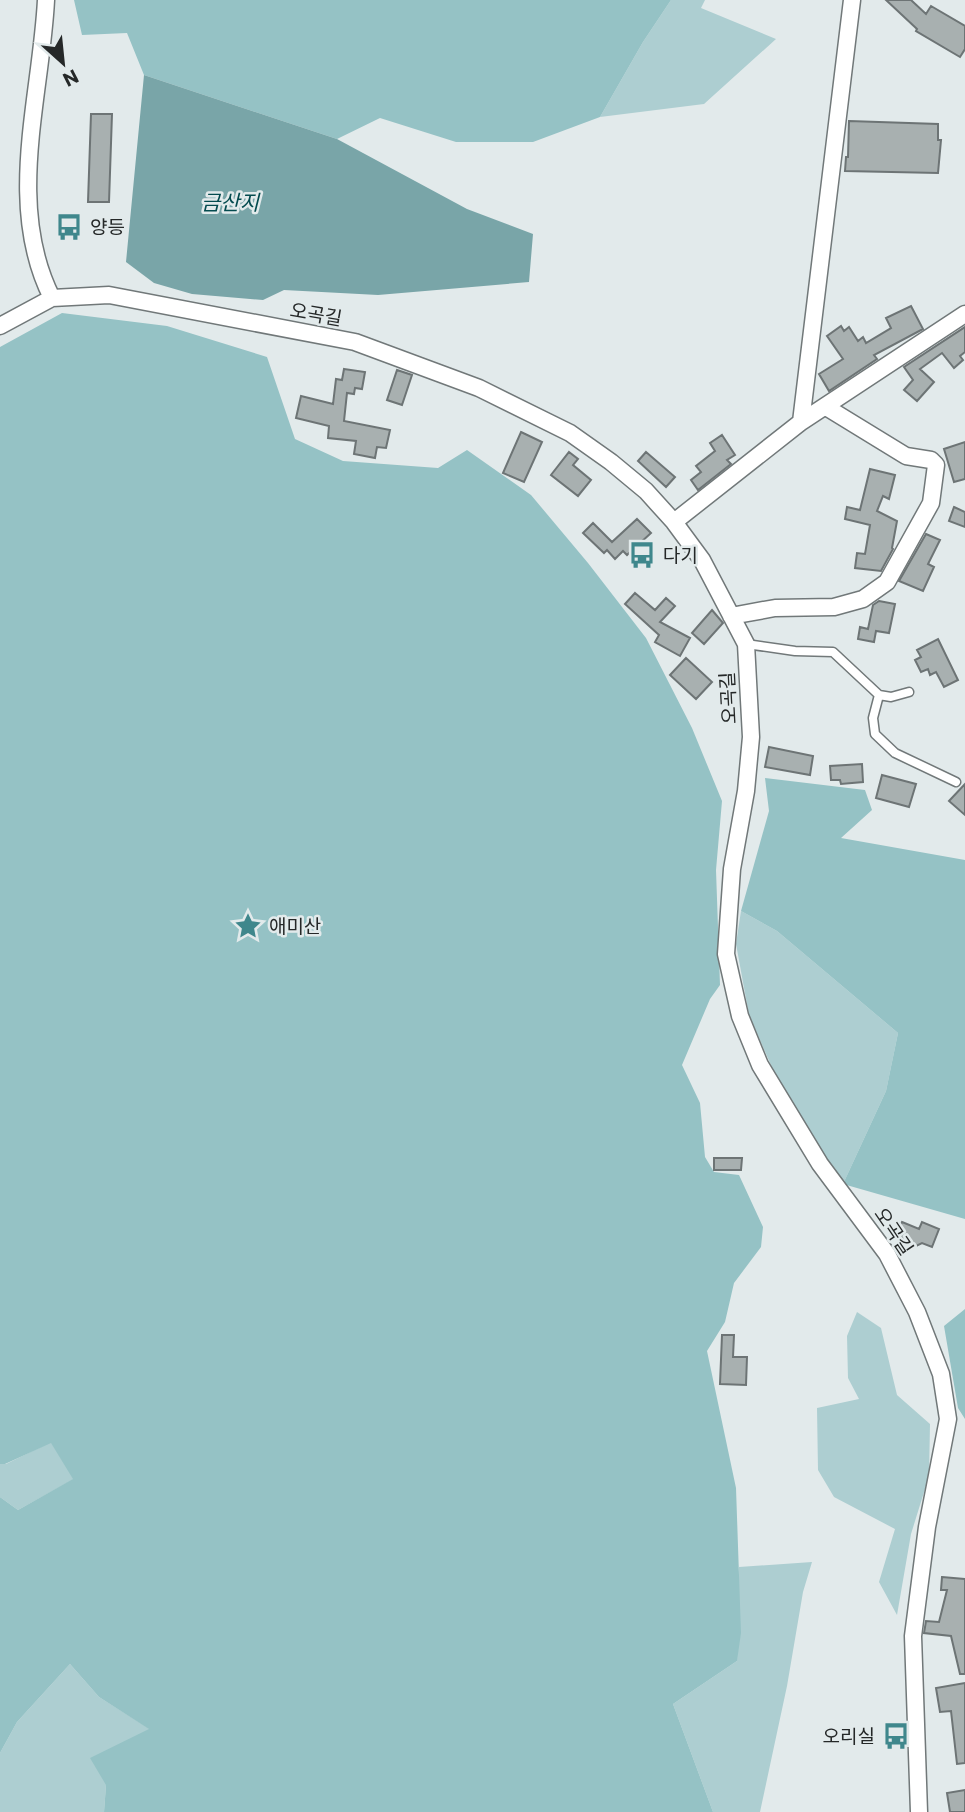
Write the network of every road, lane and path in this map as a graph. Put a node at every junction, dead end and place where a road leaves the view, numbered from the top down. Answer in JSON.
{"nodes":[{"id":1,"x":46,"y":0,"type":"edge"},
{"id":2,"x":852,"y":0,"type":"edge"},
{"id":3,"x":52,"y":298,"type":"junction"},
{"id":4,"x":965,"y":314,"type":"edge"},
{"id":5,"x":0,"y":326,"type":"edge"},
{"id":6,"x":826,"y":407,"type":"junction"},
{"id":7,"x":801,"y":422,"type":"junction"},
{"id":8,"x":674,"y":522,"type":"junction"},
{"id":9,"x":731,"y":616,"type":"junction"},
{"id":10,"x":746,"y":644,"type":"junction"},
{"id":11,"x":909,"y":692,"type":"dead end"},
{"id":12,"x":879,"y":695,"type":"junction"},
{"id":13,"x":956,"y":782,"type":"dead end"},
{"id":14,"x":919,"y":1812,"type":"edge"}],
"edges":[{"from":1,"to":3,"type":"street"},
{"from":2,"to":7,"type":"street"},
{"from":3,"to":5,"type":"street"},
{"from":3,"to":8,"type":"street","name":"오곡길"},
{"from":4,"to":6,"type":"street"},
{"from":6,"to":7,"type":"street"},
{"from":6,"to":9,"type":"street"},
{"from":7,"to":8,"type":"street"},
{"from":8,"to":9,"type":"street","name":"오곡길"},
{"from":9,"to":10,"type":"street","name":"오곡길"},
{"from":10,"to":12,"type":"lane"},
{"from":10,"to":14,"type":"street","name":"오곡길"},
{"from":11,"to":12,"type":"lane"},
{"from":12,"to":13,"type":"lane"}]}
